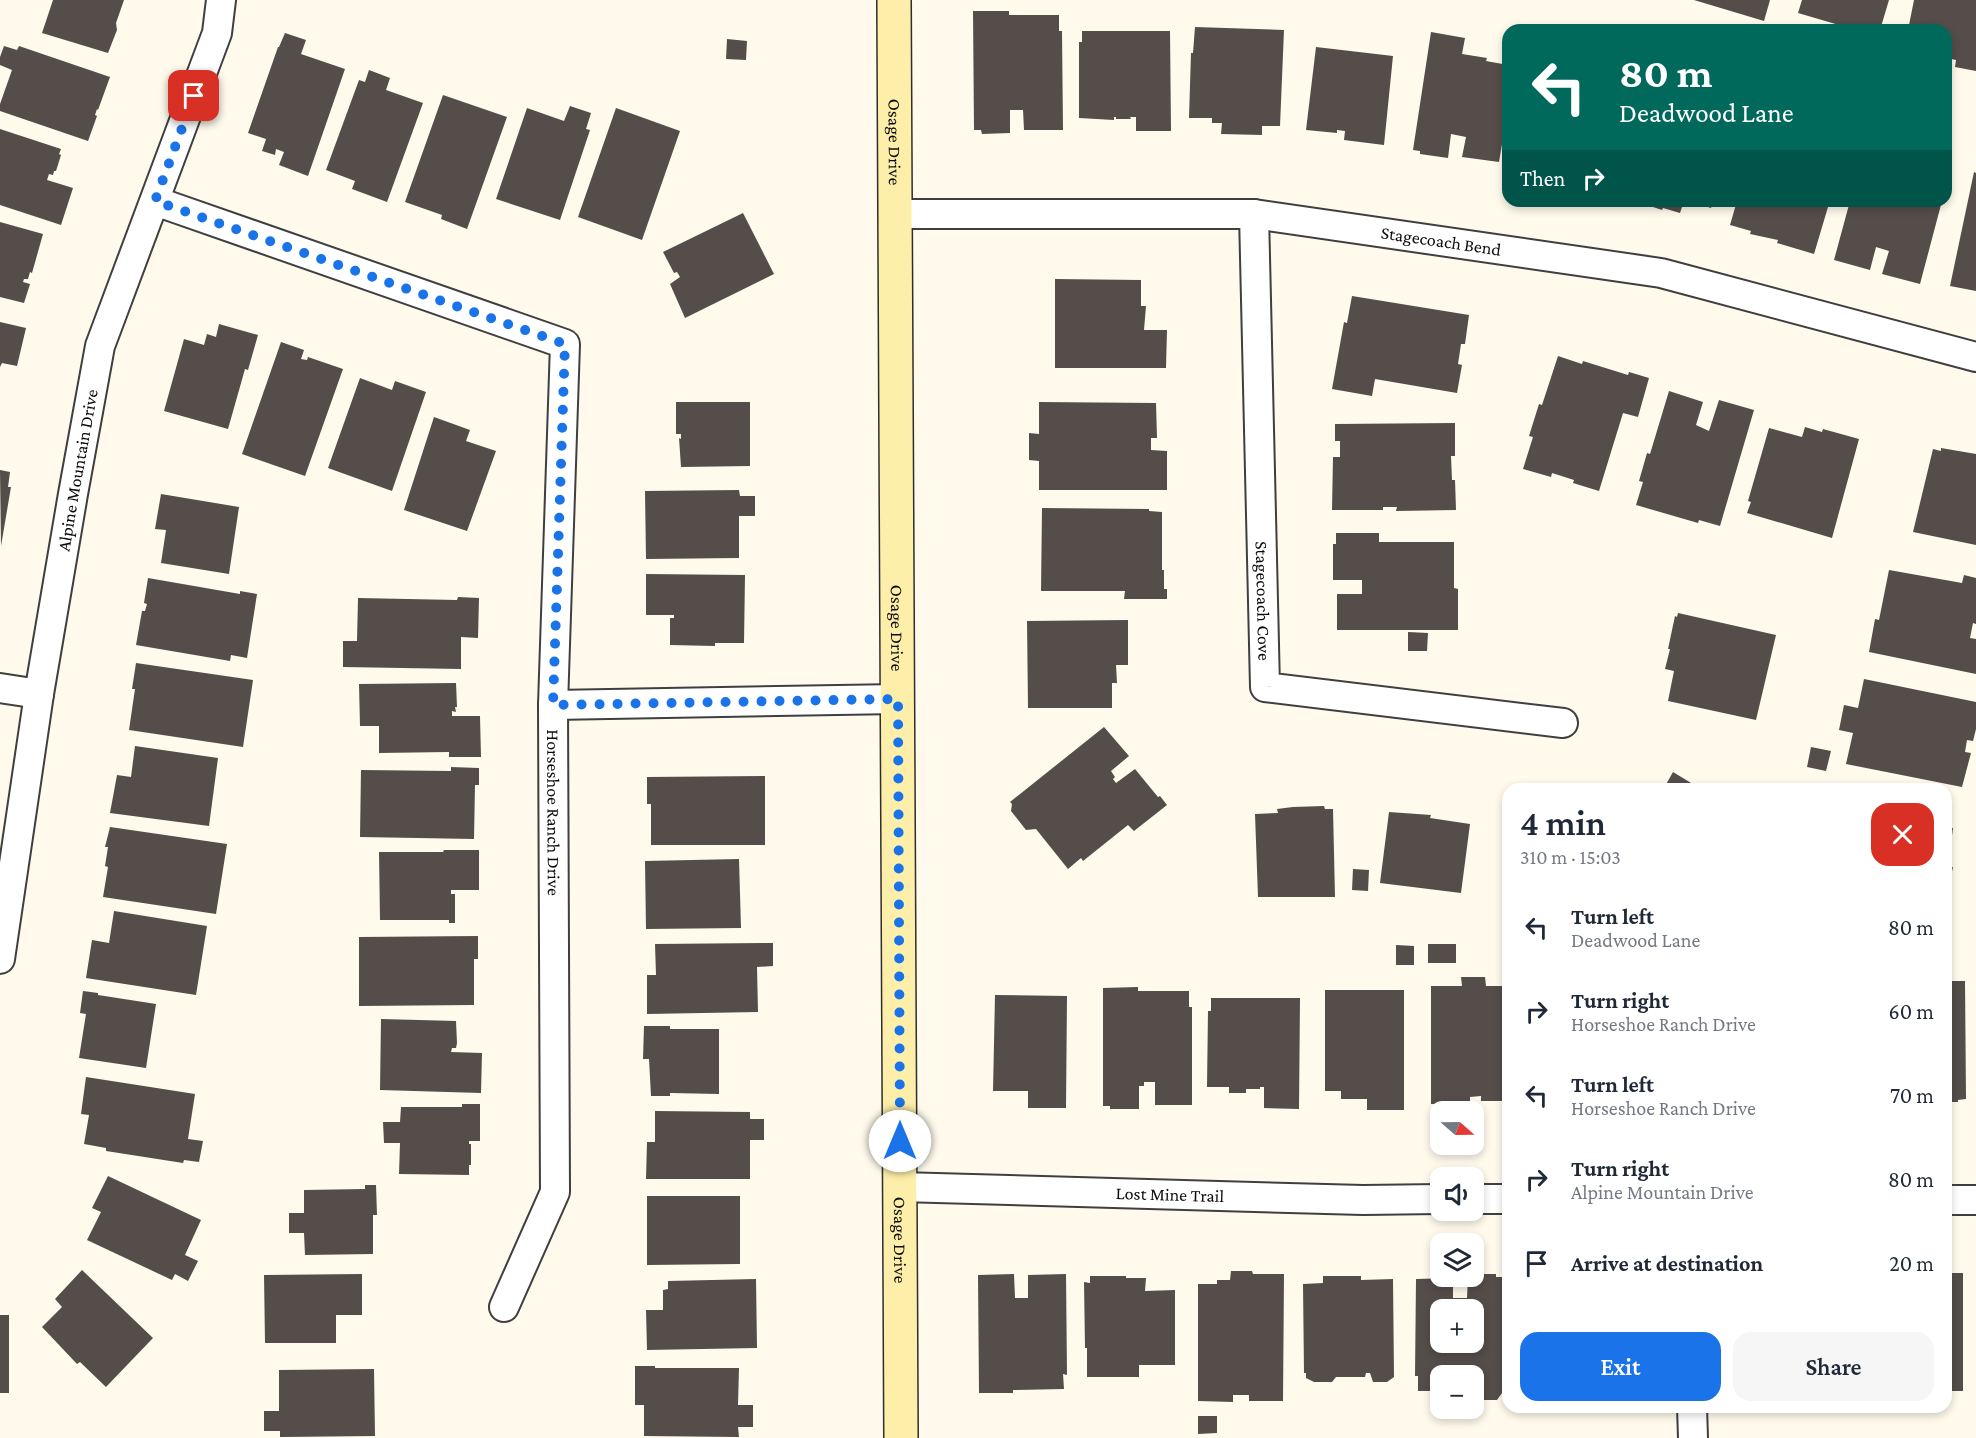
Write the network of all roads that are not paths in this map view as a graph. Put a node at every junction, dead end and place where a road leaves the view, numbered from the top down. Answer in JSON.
{"nodes":[{"id":1,"x":221,"y":0,"type":"edge"},
{"id":2,"x":894,"y":0,"type":"edge"},
{"id":3,"x":155,"y":201,"type":"junction"},
{"id":4,"x":895,"y":214,"type":"junction"},
{"id":5,"x":1254,"y":214,"type":"junction"},
{"id":6,"x":1976,"y":357,"type":"edge"},
{"id":7,"x":0,"y":688,"type":"edge"},
{"id":8,"x":39,"y":694,"type":"junction"},
{"id":9,"x":898,"y":699,"type":"junction"},
{"id":10,"x":553,"y":705,"type":"junction"},
{"id":11,"x":1563,"y":723,"type":"dead end"},
{"id":12,"x":0,"y":958,"type":"edge"},
{"id":13,"x":900,"y":1187,"type":"junction"},
{"id":14,"x":1502,"y":1198,"type":"edge"},
{"id":15,"x":1430,"y":1199,"type":"edge"},
{"id":16,"x":1484,"y":1199,"type":"edge"},
{"id":17,"x":1952,"y":1200,"type":"edge"},
{"id":18,"x":1976,"y":1200,"type":"edge"},
{"id":19,"x":504,"y":1307,"type":"dead end"},
{"id":20,"x":1692,"y":1413,"type":"edge"},
{"id":21,"x":901,"y":1438,"type":"edge"},
{"id":22,"x":1693,"y":1438,"type":"edge"}],
"edges":[{"from":1,"to":3,"type":"street","name":"Alpine Mountain Drive"},
{"from":2,"to":4,"type":"street","name":"Osage Drive"},
{"from":3,"to":8,"type":"street","name":"Alpine Mountain Drive"},
{"from":3,"to":10,"type":"street","name":"Horseshoe Ranch Drive"},
{"from":4,"to":5,"type":"street","name":"Stagecoach Bend"},
{"from":4,"to":9,"type":"street","name":"Osage Drive"},
{"from":5,"to":6,"type":"street","name":"Stagecoach Bend"},
{"from":5,"to":11,"type":"street","name":"Stagecoach Cove"},
{"from":7,"to":8,"type":"street"},
{"from":8,"to":12,"type":"street","name":"Alpine Mountain Drive"},
{"from":9,"to":10,"type":"street"},
{"from":9,"to":13,"type":"street","name":"Osage Drive"},
{"from":10,"to":19,"type":"street","name":"Horseshoe Ranch Drive"},
{"from":13,"to":15,"type":"street","name":"Lost Mine Trail"},
{"from":13,"to":21,"type":"street","name":"Osage Drive"},
{"from":14,"to":16,"type":"street"},
{"from":17,"to":18,"type":"street"},
{"from":20,"to":22,"type":"street"}]}
